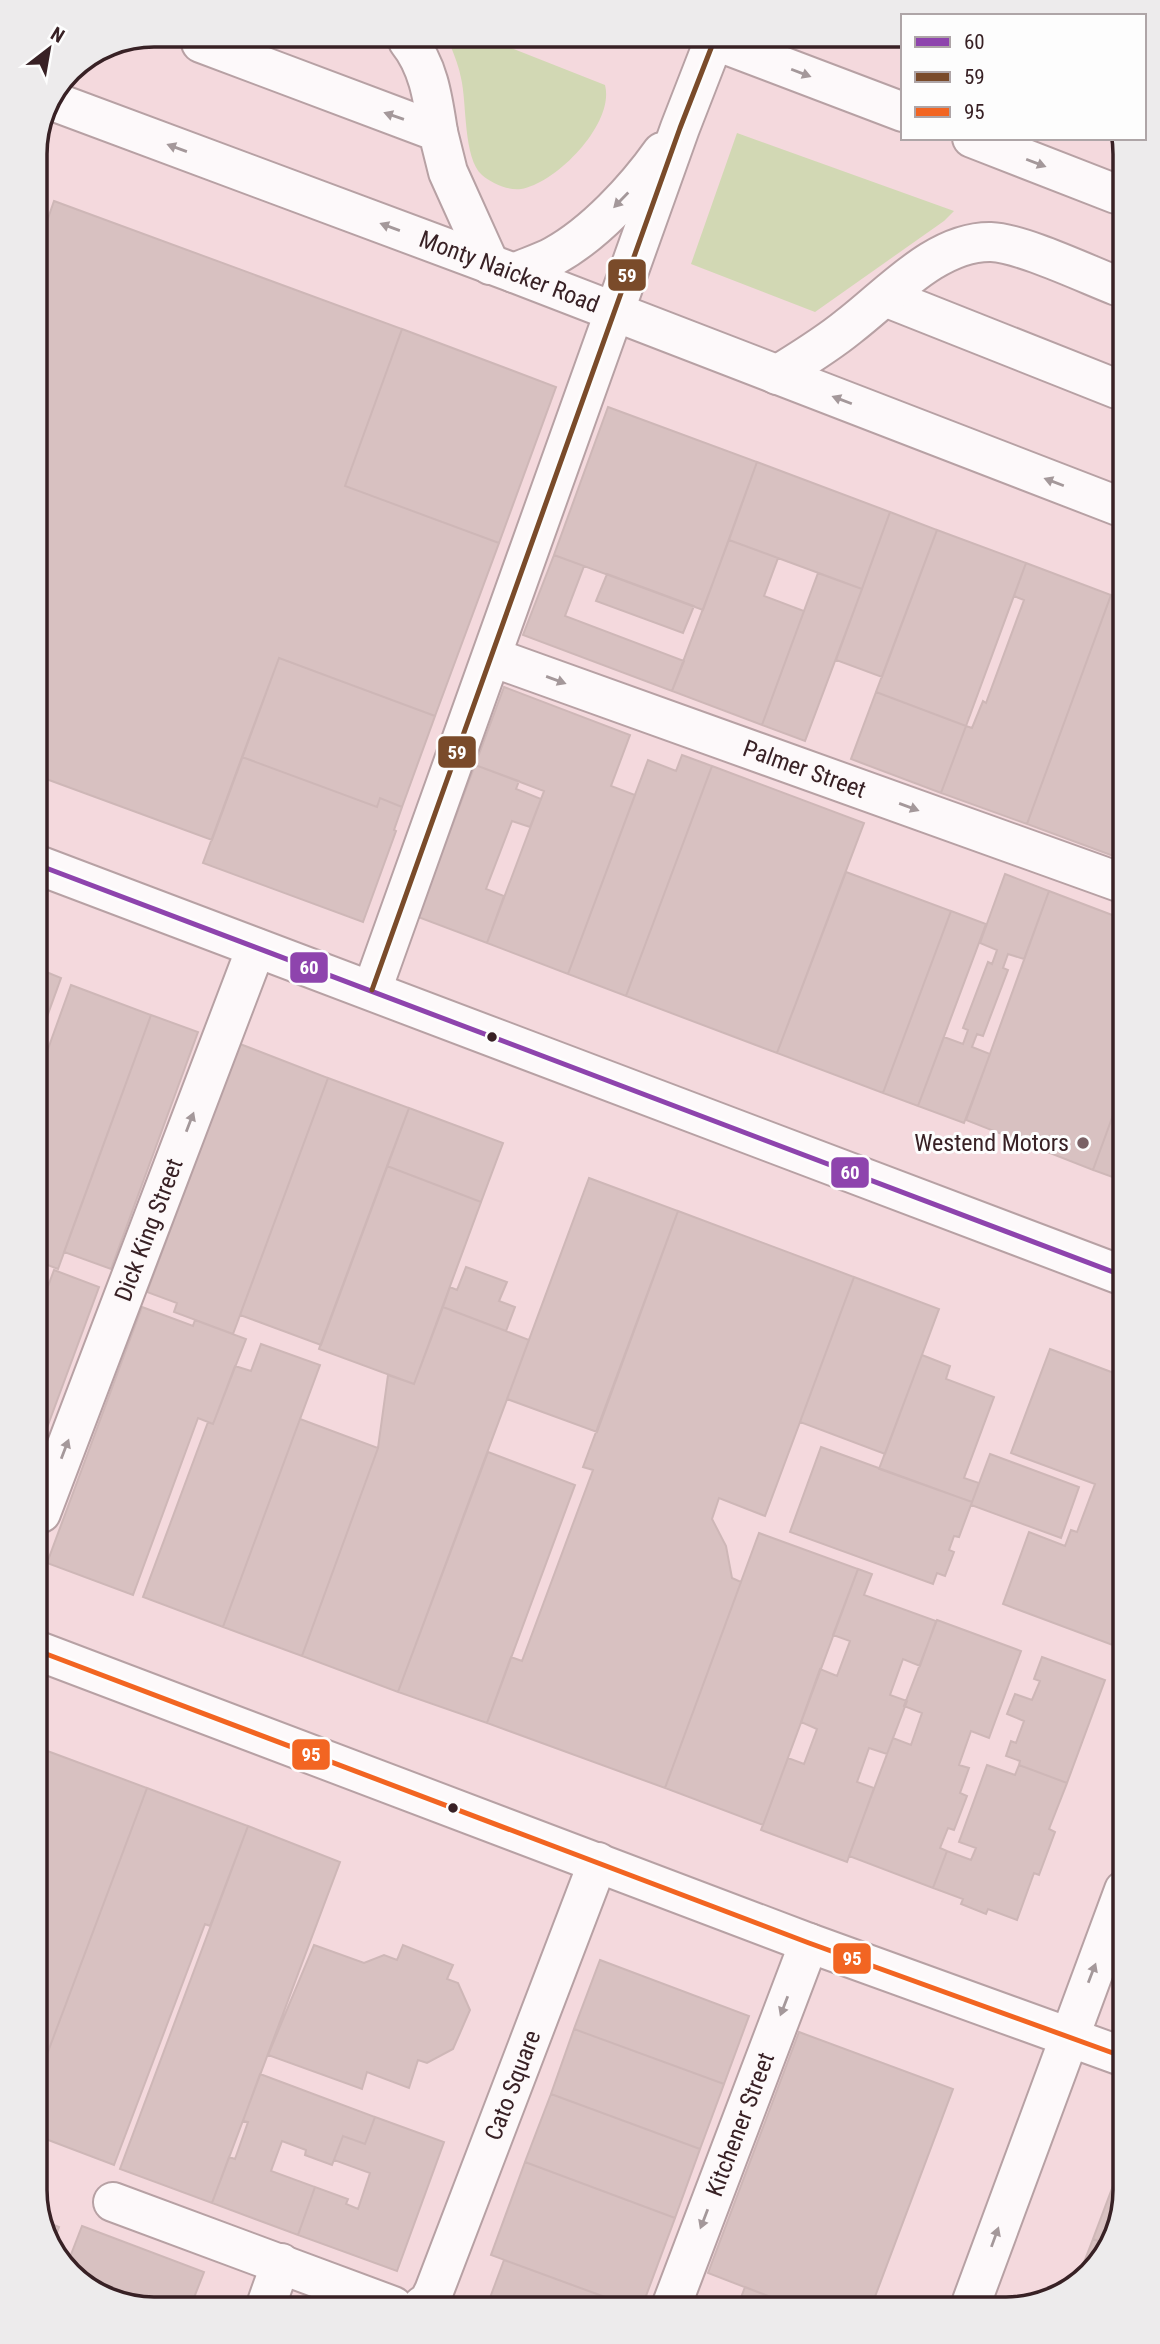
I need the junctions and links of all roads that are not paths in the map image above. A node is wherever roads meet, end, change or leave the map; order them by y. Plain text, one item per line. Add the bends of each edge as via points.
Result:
1 (212, 47) edge
2 (412, 47) edge
3 (709, 47) edge
4 (733, 47) edge
5 (60, 104) edge
6 (901, 111) edge
7 (680, 128) junction
8 (438, 132) junction
9 (977, 140) edge
10 (1113, 193) edge
11 (502, 269) junction
12 (1113, 284) edge
13 (886, 297) junction
14 (614, 312) junction
15 (777, 375) junction
16 (1113, 388) edge
17 (1113, 504) edge
18 (492, 657) junction
19 (47, 868) edge
20 (1113, 880) edge
21 (256, 948) junction
22 (372, 990) junction
23 (1113, 1272) edge
24 (47, 1497) edge
25 (47, 1654) edge
26 (598, 1862) junction
27 (1113, 1919) edge
28 (809, 1942) junction
29 (1068, 2036) junction
30 (1113, 2053) edge
31 (113, 2202) dead end
32 (281, 2263) junction
33 (269, 2297) edge
34 (370, 2297) edge
35 (431, 2297) edge
36 (674, 2297) edge
37 (973, 2297) edge

8 -> 1 main road
2 - 8 main road via 431,90
3 - 7 main road
4 -> 6 main road
11 -> 5 main road, Monty Naicker Road
7 -> 11 main road via 622,200 580,238 552,257
7 - 14 main road
8 - 11 main road via 448,172
9 -> 10 main road
11 - 14 main road, Monty Naicker Road
12 - 13 main road via 992,242 955,248
13 - 15 main road
13 - 16 main road
14 - 15 main road, Monty Naicker Road
14 - 18 main road
17 -> 15 main road, Monty Naicker Road
18 -> 20 main road, Palmer Street
18 - 22 main road
19 - 21 main road
21 - 22 main road
24 -> 21 main road, Dick King Street
22 - 23 main road
25 - 26 main road
26 - 28 main road
26 - 35 main road, Cato Square
29 -> 27 main road
28 - 29 main road
28 -> 36 main road, Kitchener Street
29 - 30 main road
37 -> 29 main road
31 - 32 main road
32 - 33 main road
32 - 34 main road

